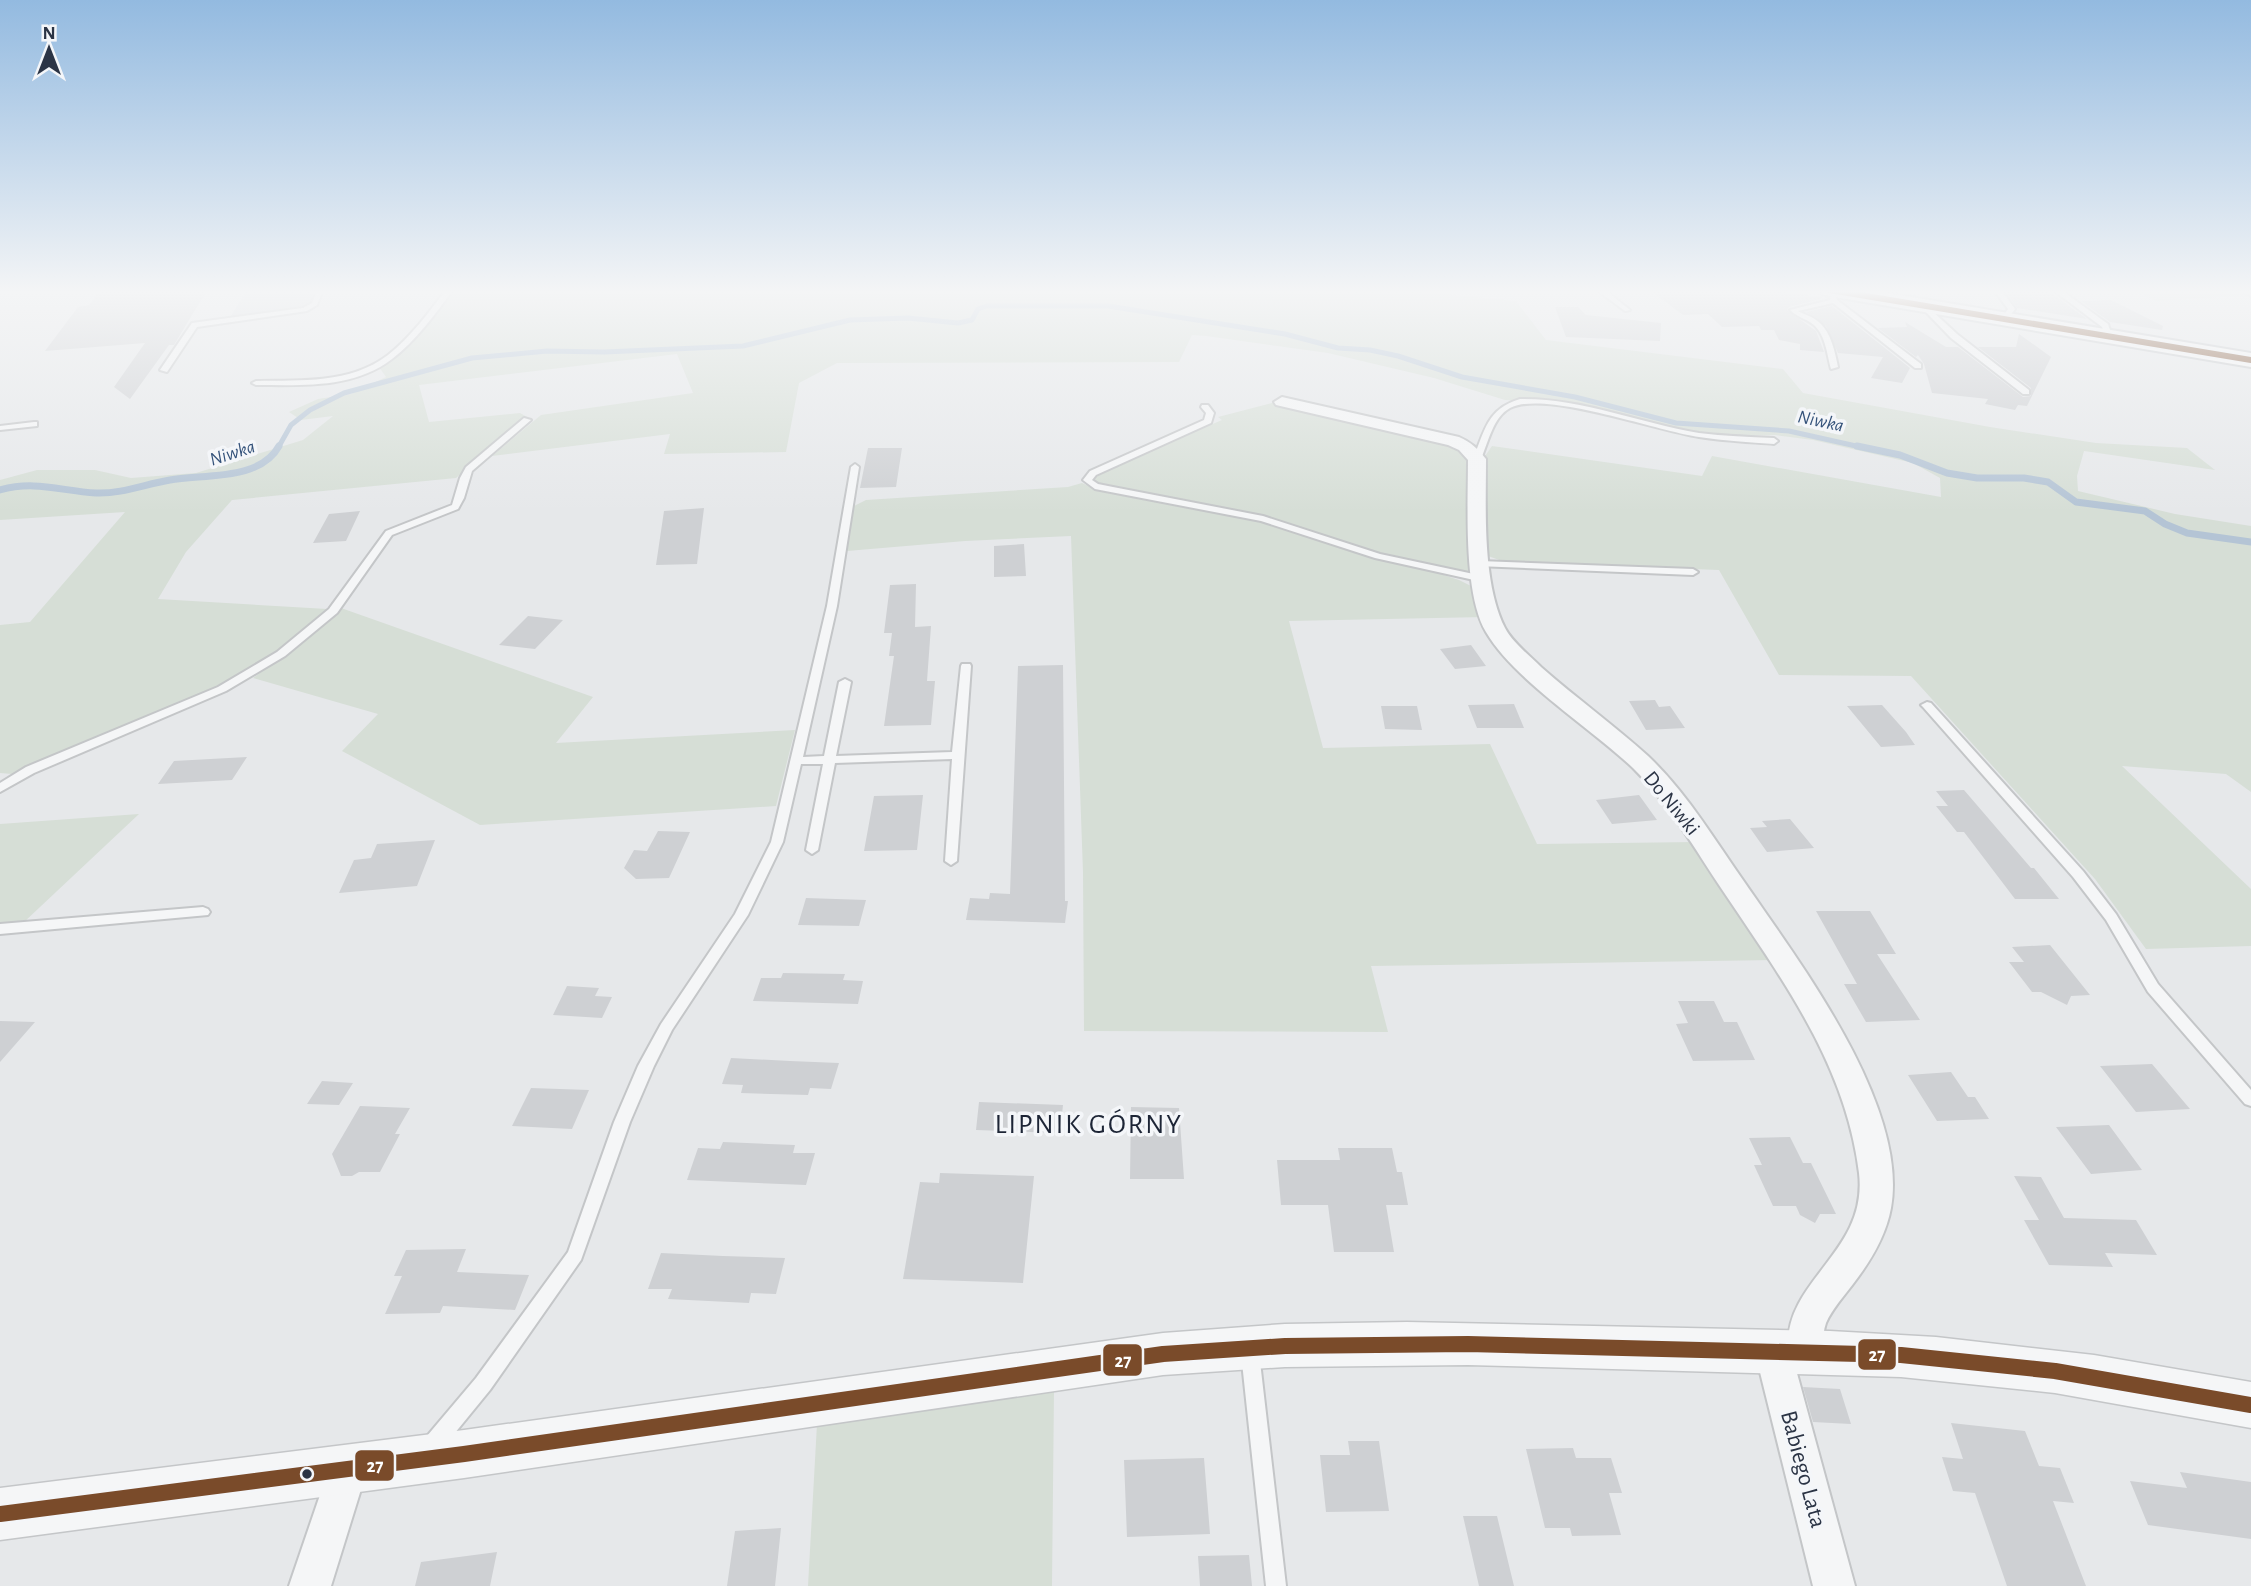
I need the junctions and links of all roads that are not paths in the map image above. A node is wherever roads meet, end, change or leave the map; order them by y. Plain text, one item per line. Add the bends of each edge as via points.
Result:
1 (168, 364) edge
2 (376, 364) edge
3 (1833, 364) edge
4 (1916, 364) edge
5 (1990, 364) edge
6 (1918, 366) dead end
7 (1834, 367) dead end
8 (164, 370) dead end
9 (256, 383) dead end
10 (2026, 392) dead end
11 (1282, 401) dead end
12 (1205, 407) dead end
13 (527, 420) dead end
14 (34, 424) dead end
15 (0, 428) edge
16 (1774, 441) dead end
17 (1477, 459) junction
18 (855, 467) dead end
19 (1482, 572) junction
20 (1693, 572) dead end
21 (965, 666) dead end
22 (845, 682) dead end
23 (1927, 705) dead end
24 (958, 755) junction
25 (830, 759) junction
26 (796, 761) junction
27 (0, 788) edge
28 (812, 850) dead end
29 (951, 861) dead end
30 (202, 912) dead end
31 (0, 929) edge
32 (2251, 1100) edge
33 (1249, 1345) junction
34 (1790, 1353) junction
35 (2251, 1405) edge
36 (420, 1460) junction
37 (347, 1470) junction
38 (0, 1514) edge
39 (310, 1586) edge
40 (1276, 1586) edge
41 (1834, 1586) edge

1 - 8 lane
2 - 9 lane via 345,377
3 - 7 lane
4 - 6 lane
5 - 10 lane
11 - 17 street via 1453,441
12 - 19 lane via 1210,413 1208,421 1093,473 1087,480 1113,490 1263,519 1378,556
13 - 27 lane via 469,469 455,507 389,533 333,611 281,653 222,689 30,770
14 - 15 lane
16 - 17 lane via 1698,434 1571,405 1519,402 1497,417
17 - 19 street, Do Niwki
18 - 26 lane via 832,607
19 - 20 lane
19 - 34 street, Do Niwki via 1490,619 1497,632 1524,662 1651,773 1677,803 1808,995 1855,1092 1870,1136 1876,1209 1869,1233 1817,1305
21 - 24 lane
22 - 25 lane
23 - 32 lane via 2078,874 2111,917 2153,988
24 - 25 lane
24 - 29 lane
25 - 26 lane
25 - 28 lane
26 - 36 lane via 777,842 741,915 646,1066 575,1255 484,1384
30 - 31 lane
33 - 34 street via 1461,1342
33 - 36 street
33 - 40 lane
34 - 35 street via 1935,1358 2043,1369
34 - 41 street, Babiego Lata
36 - 37 street
37 - 38 street
37 - 39 street

